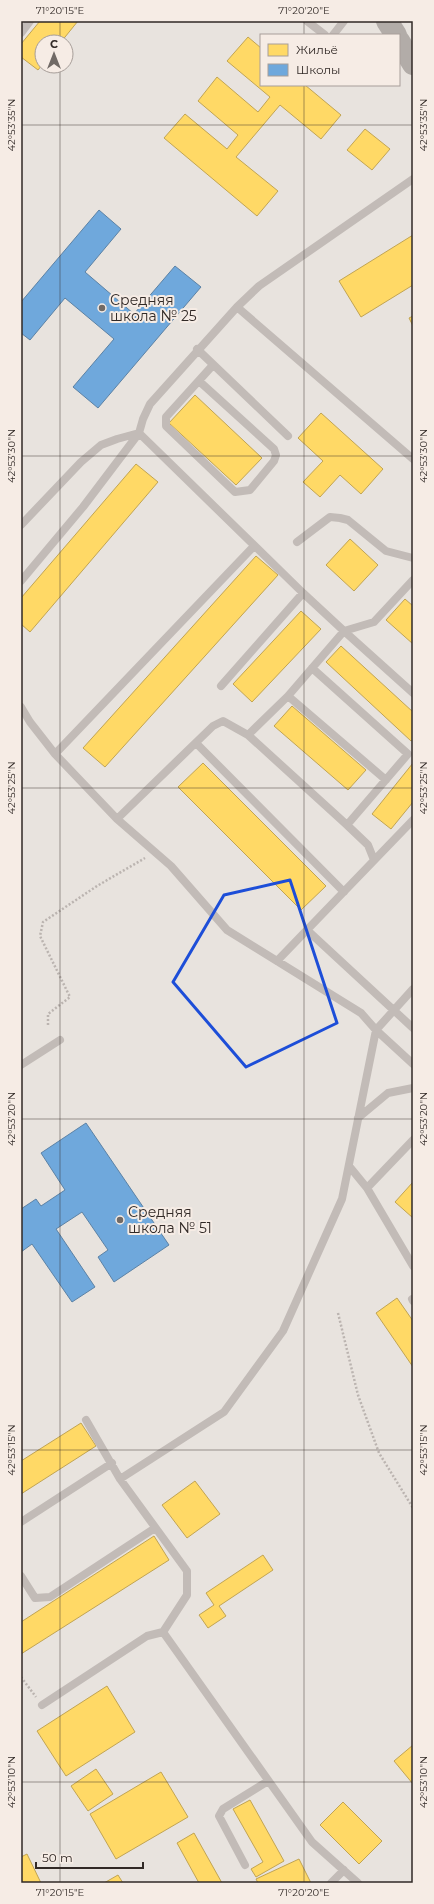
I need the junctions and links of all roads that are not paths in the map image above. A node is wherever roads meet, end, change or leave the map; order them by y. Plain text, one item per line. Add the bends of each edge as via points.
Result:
1 (30, 21) edge
2 (307, 21) edge
3 (344, 21) edge
4 (21, 33) edge
5 (324, 34) edge
6 (334, 34) edge
7 (400, 41) edge
8 (413, 64) edge
9 (413, 178) edge
10 (237, 307) junction
11 (197, 349) junction
12 (213, 365) junction
13 (199, 381) junction
14 (139, 433) junction
15 (288, 436) dead end
16 (413, 459) edge
17 (21, 525) edge
18 (297, 542) dead end
19 (254, 546) junction
20 (413, 558) edge
21 (413, 580) edge
22 (21, 581) edge
23 (302, 593) junction
24 (344, 631) junction
25 (312, 668) junction
26 (221, 686) dead end
27 (413, 693) edge
28 (288, 696) junction
29 (21, 707) edge
30 (248, 735) junction
31 (196, 743) junction
32 (410, 752) edge
33 (55, 754) junction
34 (386, 780) junction
35 (117, 819) junction
36 (413, 820) edge
37 (347, 825) junction
38 (374, 860) junction
39 (344, 892) junction
40 (307, 930) junction
41 (277, 961) junction
42 (413, 989) edge
43 (393, 1010) junction
44 (413, 1028) edge
45 (376, 1030) junction
46 (60, 1040) dead end
47 (413, 1064) edge
48 (21, 1065) edge
49 (413, 1088) edge
50 (358, 1118) junction
51 (413, 1140) edge
52 (349, 1166) junction
53 (368, 1188) junction
54 (413, 1266) edge
55 (86, 1420) dead end
56 (112, 1463) junction
57 (120, 1479) junction
58 (21, 1522) edge
59 (155, 1528) junction
60 (21, 1576) edge
61 (163, 1632) junction
62 (42, 1705) road end
63 (268, 1781) junction
64 (245, 1866) dead end
65 (344, 1870) junction
66 (331, 1883) edge
67 (358, 1883) edge

1 - 4 lane
2 - 5 lane
3 - 6 lane
7 - 8 main road
9 - 10 lane via 259,286
10 - 11 lane
10 - 16 lane
11 - 12 lane
11 - 14 lane via 150,404
12 - 13 lane
12 - 15 lane
13 - 13 lane via 166,417 166,426 235,492 250,490 274,461 274,449
14 - 17 lane via 101,445 81,462
14 - 19 lane
14 - 22 lane via 83,507
18 - 20 lane via 330,517 340,518 348,520 386,551
19 - 23 lane
19 - 33 lane
21 - 24 lane via 374,622
23 - 24 lane
23 - 26 lane
24 - 25 lane
24 - 27 lane
25 - 28 lane
25 - 32 lane
28 - 30 lane
28 - 34 lane
29 - 33 lane
30 - 31 lane via 223,720
30 - 37 lane
31 - 35 lane
31 - 39 lane
32 - 34 lane
33 - 35 lane
34 - 37 lane
35 - 41 lane via 171,866 227,930
36 - 38 lane
37 - 38 lane via 368,845
38 - 39 lane
39 - 40 lane
40 - 41 lane
40 - 43 lane
41 - 45 lane via 361,1013
42 - 43 lane
43 - 44 lane
43 - 45 lane
45 - 47 lane
45 - 50 lane
46 - 48 lane
49 - 50 lane via 388,1093
50 - 52 lane
51 - 53 lane
52 - 53 lane
52 - 57 lane via 342,1199 283,1331 224,1412
53 - 54 lane
55 - 56 lane
56 - 57 lane
56 - 58 lane
57 - 59 lane
59 - 60 lane via 50,1596 35,1598
59 - 61 lane via 187,1571 187,1595
61 - 62 lane via 147,1636
61 - 63 lane
63 - 64 lane via 222,1809 219,1816
63 - 65 lane via 312,1842
65 - 66 lane
65 - 67 lane

